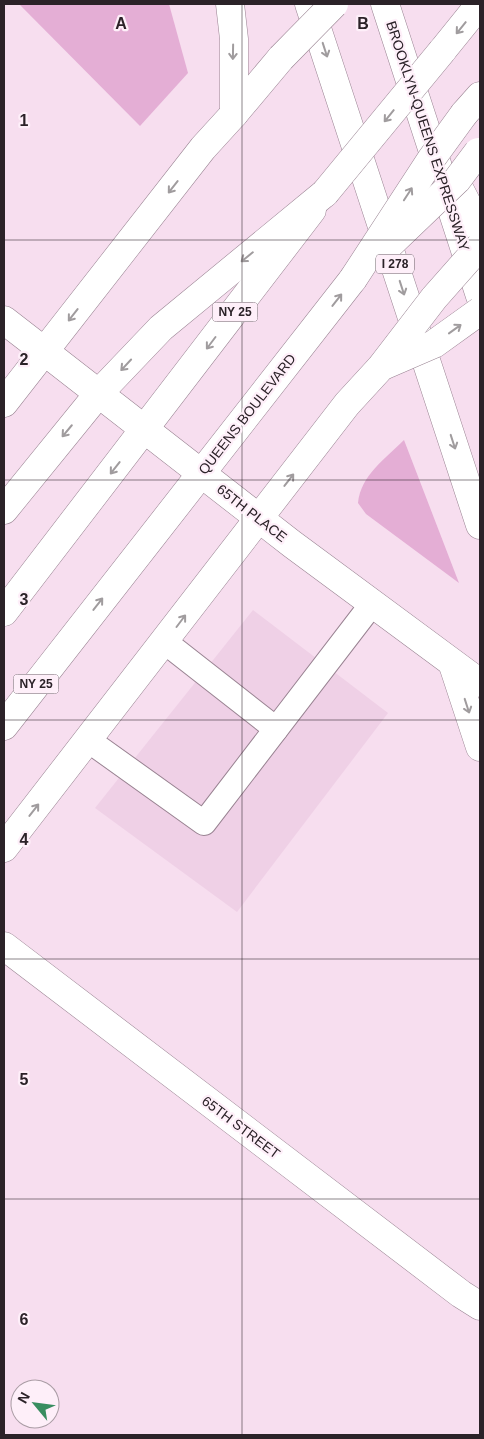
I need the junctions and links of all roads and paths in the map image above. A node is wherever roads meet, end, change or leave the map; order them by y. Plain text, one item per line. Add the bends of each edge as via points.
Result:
1 (230, 4) edge
2 (310, 4) edge
3 (334, 4) edge
4 (385, 4) edge
5 (480, 4) edge
6 (472, 105) edge
7 (234, 114) junction
8 (423, 117) junction
9 (479, 151) edge
10 (325, 193) junction
11 (480, 230) edge
12 (480, 246) edge
13 (353, 279) junction
14 (480, 296) edge
15 (480, 311) edge
16 (4, 320) edge
17 (44, 351) junction
18 (381, 367) junction
19 (99, 393) junction
20 (4, 403) edge
21 (145, 430) junction
22 (201, 474) junction
23 (4, 510) edge
24 (259, 519) junction
25 (480, 525) edge
26 (372, 604) junction
27 (4, 612) edge
28 (164, 642) junction
29 (453, 664) junction
30 (480, 683) edge
31 (4, 726) edge
32 (276, 729) junction
33 (88, 740) junction
34 (480, 747) edge
35 (4, 848) edge
36 (4, 946) edge
37 (480, 1306) edge

1 -> 7 main road via 234,39
2 -> 25 main road, I 278
3 - 7 main road, bridge via 281,58
4 - 8 main road, BROOKLYN-QUEENS EXPRESSWAY
5 -> 10 main road, NY 25, bridge
13 -> 6 main road, QUEENS BOULEVARD / NY 25, bridge via 432,158
7 -> 17 main road via 203,148
8 - 11 main road
8 - 14 main road, BROOKLYN-QUEENS EXPRESSWAY
9 - 13 main road, bridge via 457,180
10 -> 19 main road via 161,328
10 -> 21 main road, NY 25
12 - 18 main road, bridge via 434,298
22 -> 13 main road, QUEENS BOULEVARD / NY 25
18 -> 15 main road, bridge via 434,344
16 - 17 main road, 65TH PLACE
17 - 19 main road, 65TH PLACE
17 - 20 main road
24 -> 18 main road via 347,404
19 - 21 main road, 65TH PLACE
19 -> 23 main road
21 - 22 main road, 65TH PLACE
21 -> 27 main road, NY 25
22 - 24 main road, 65TH PLACE
31 -> 22 main road, QUEENS BOULEVARD / NY 25
24 - 26 main road, 65TH PLACE
28 -> 24 main road
26 - 29 main road, 65TH PLACE
26 - 32 lane
28 - 32 lane
28 - 33 main road
29 - 30 main road, 65TH PLACE
29 -> 34 main road
32 - 33 lane via 204,822
35 -> 33 main road
36 - 37 main road, 65TH STREET

